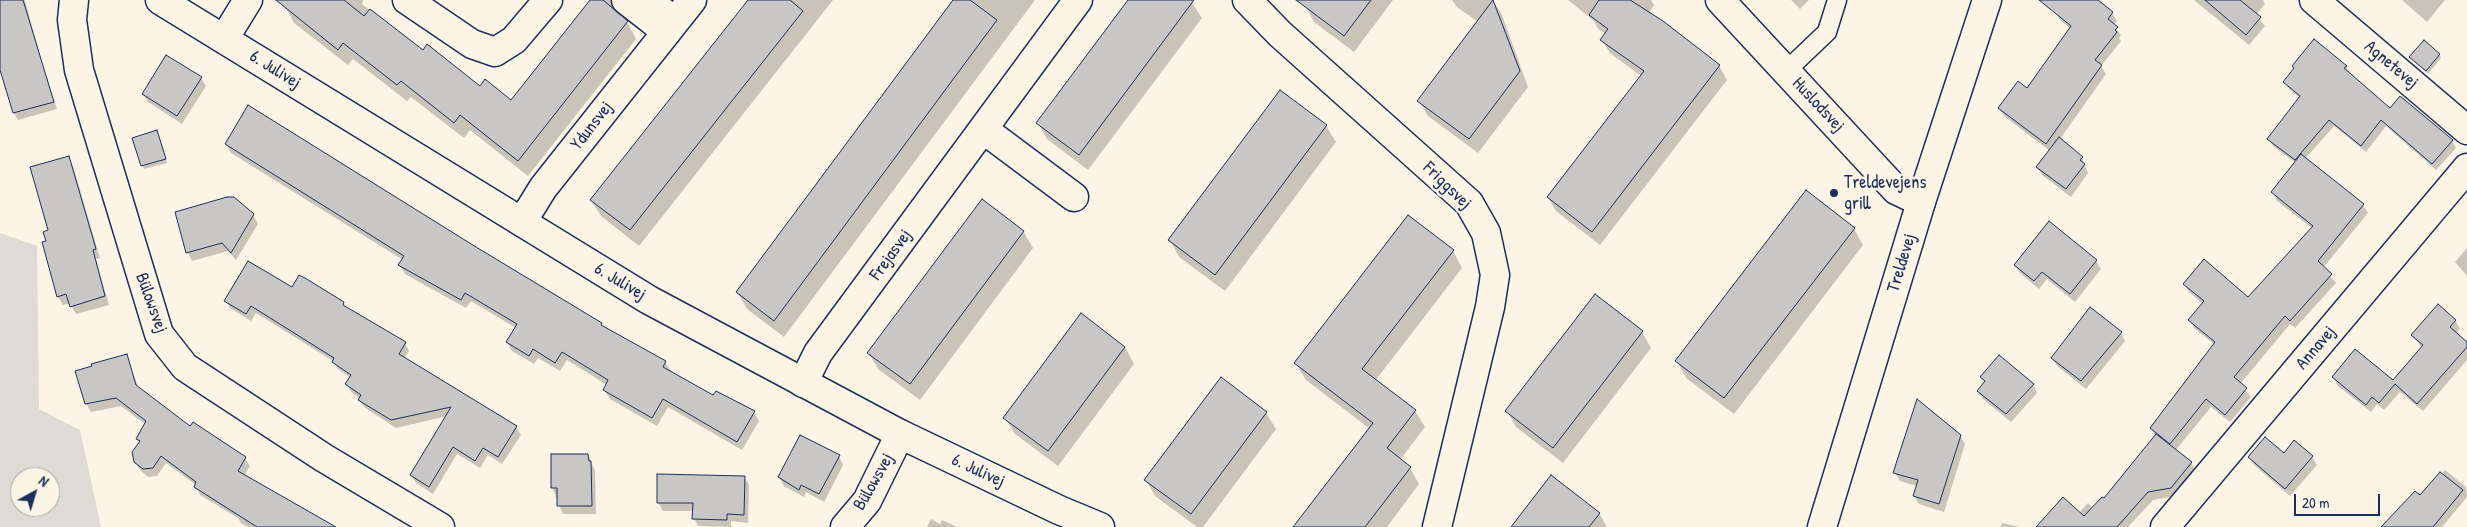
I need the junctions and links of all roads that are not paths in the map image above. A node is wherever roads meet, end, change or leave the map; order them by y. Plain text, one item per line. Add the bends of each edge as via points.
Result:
1 (74, 0) edge
2 (160, 0) edge
3 (248, 0) edge
4 (407, 0) edge
5 (548, 0) edge
6 (626, 0) edge
7 (656, 0) edge
8 (1078, 0) edge
9 (1246, 0) edge
10 (1720, 0) edge
11 (1837, 0) edge
12 (1987, 0) edge
13 (2314, 0) edge
14 (679, 16) edge
15 (224, 39) junction
16 (1786, 71) junction
17 (983, 129) junction
18 (2467, 130) edge
19 (2467, 168) edge
20 (1074, 197) dead end
21 (1921, 202) junction
22 (522, 222) junction
23 (803, 384) junction
24 (900, 434) junction
25 (1055, 518) edge
26 (440, 527) edge
27 (845, 527) edge
28 (1100, 527) edge
29 (1436, 527) edge
30 (1822, 527) edge
31 (2165, 527) edge

1 - 26 street, Bülowsvej via 72,20 79,70 159,334 185,367 324,458
2 - 15 street, 6. Julivej
3 - 15 street
4 - 5 street via 472,44 495,52 514,40
6 - 14 street
7 - 14 lane
8 - 17 street, Frejasvej
9 - 29 street, Friggsvej via 1469,203 1486,233 1495,275 1490,308
10 - 16 street, Huslodsvej
11 - 16 lane via 1827,32
12 - 21 street, Treldevej
13 - 18 street, Agnetevej
14 - 22 street, Ydunsvej via 543,188
15 - 22 street, 6. Julivej
16 - 21 street, Huslodsvej via 1896,190
17 - 20 street
17 - 23 street, Frejasvej via 818,353
19 - 31 street, Annavej
21 - 30 street, Treldevej
22 - 23 street, 6. Julivej via 649,300
23 - 24 street, 6. Julivej
24 - 25 street, 6. Julivej
24 - 27 street, Bülowsvej via 867,502
25 - 28 street, 6. Julivej

